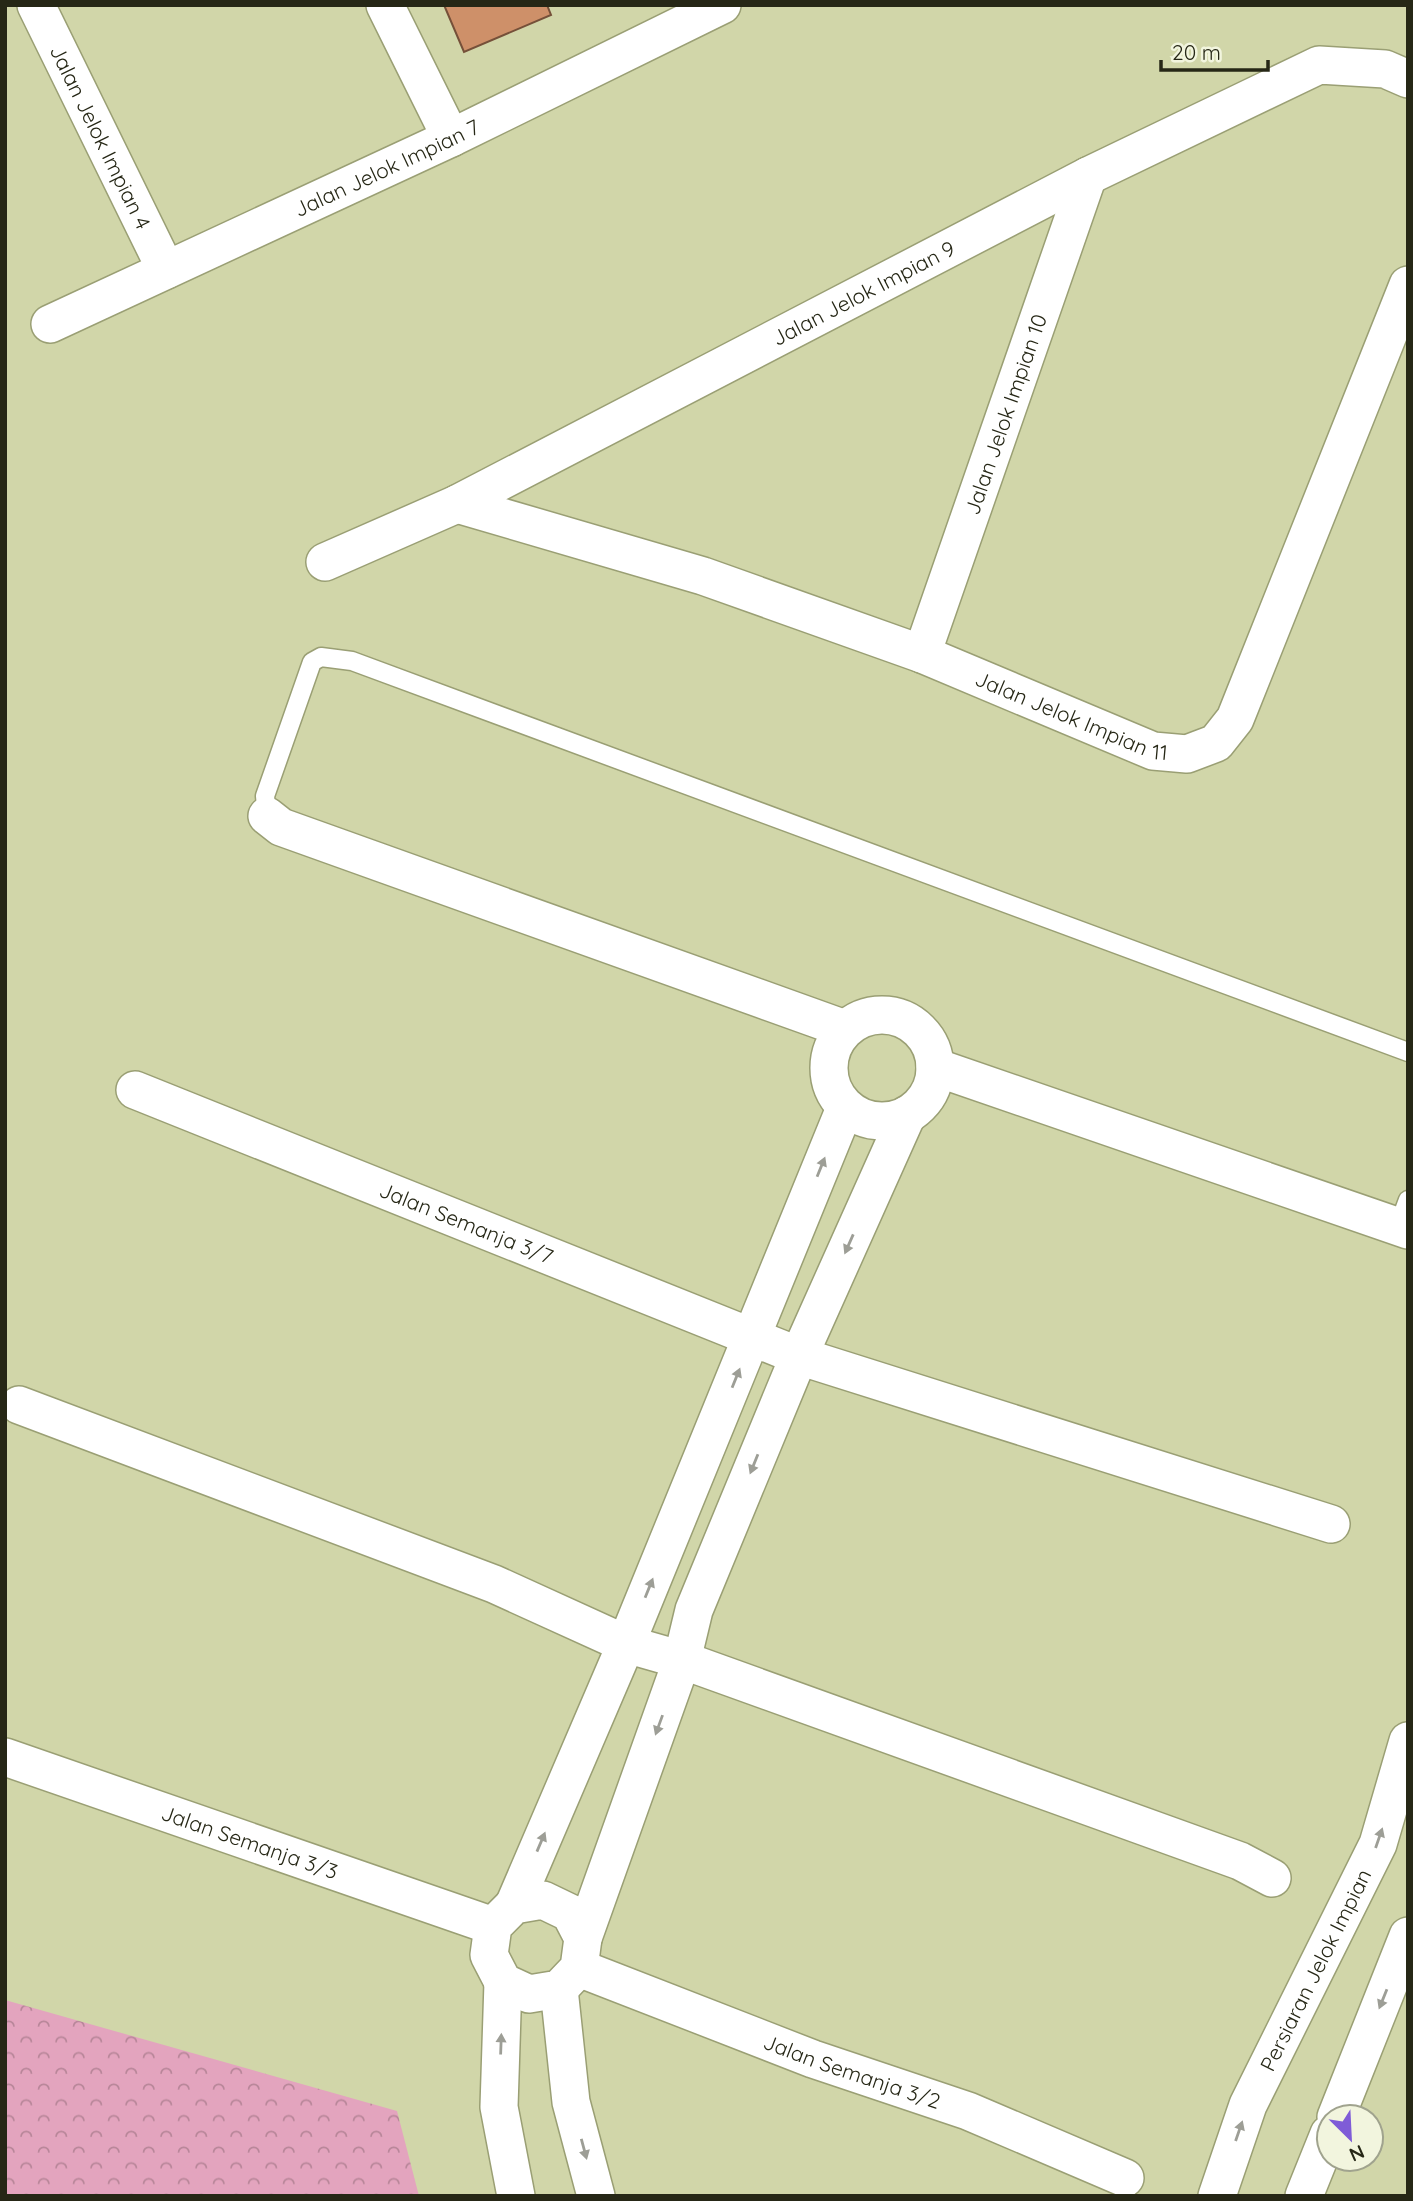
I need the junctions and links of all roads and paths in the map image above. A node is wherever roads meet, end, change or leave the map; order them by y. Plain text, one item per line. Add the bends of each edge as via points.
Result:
1 (36, 5) edge
2 (385, 5) edge
3 (722, 5) edge
4 (1408, 79) edge
5 (451, 138) junction
6 (1088, 176) junction
7 (166, 270) junction
8 (1408, 285) edge
9 (50, 324) dead end
10 (457, 504) junction
11 (326, 562) dead end
12 (922, 654) junction
13 (267, 816) joint
14 (845, 1029) junction
15 (1408, 1052) edge
16 (935, 1068) junction
17 (135, 1090) dead end
18 (845, 1108) junction
19 (908, 1115) junction
20 (1404, 1219) edge
21 (753, 1337) junction
22 (799, 1356) junction
23 (19, 1405) dead end
24 (1331, 1524) dead end
25 (626, 1644) junction
26 (681, 1660) junction
27 (1408, 1741) edge
28 (5, 1758) edge
29 (1272, 1878) dead end
30 (503, 1915) junction
31 (1408, 1936) edge
32 (574, 1965) junction
33 (503, 1982) junction
34 (1342, 2103) edge
35 (1315, 2169) edge
36 (1125, 2178) dead end
37 (516, 2196) edge
38 (596, 2196) edge
39 (1217, 2196) edge
40 (1304, 2196) edge

1 - 7 street, Jalan Jelok Impian 4
2 - 5 street
3 - 5 street, Jalan Jelok Impian 7
4 - 6 street, Jalan Jelok Impian 9 via 1385,69 1319,65
5 - 7 street, Jalan Jelok Impian 7
6 - 10 street, Jalan Jelok Impian 9
6 - 12 street, Jalan Jelok Impian 10
7 - 9 street, Jalan Jelok Impian 7
8 - 12 street, Jalan Jelok Impian 11 via 1235,719 1216,743 1187,754 1153,751
10 - 11 street, Jalan Jelok Impian 9
10 - 12 street, Jalan Jelok Impian 11 via 703,576
13 - 14 street via 281,827
13 - 15 lane via 265,796 313,662 321,657 352,661
14 - 16 street via 864,1017 886,1014 907,1021 922,1032 932,1049
14 - 18 street via 832,1046 828,1068 832,1089
16 - 19 street via 932,1086
16 - 20 street
17 - 21 street, Jalan Semanja 3/7
18 - 19 street via 864,1118 886,1121
21 -> 18 street
19 -> 22 street
21 - 22 street, Jalan Semanja 3/7
25 -> 21 street
22 - 24 street, Jalan Semanja 3/7
22 -> 26 street via 694,1611
23 - 25 street via 494,1584
25 - 26 street
30 -> 25 street
26 - 29 street via 1240,1861
26 -> 32 street
39 -> 27 street, Persiaran Jelok Impian via 1248,2105 1378,1844
28 - 30 street, Jalan Semanja 3/3
30 - 32 street via 543,1900 570,1913
30 - 33 street via 489,1955
31 -> 34 street
32 - 33 street via 529,1994
32 - 36 street, Jalan Semanja 3/2 via 813,2059 968,2111
32 -> 38 street via 571,2102
37 -> 33 street via 499,2107
35 - 40 street

